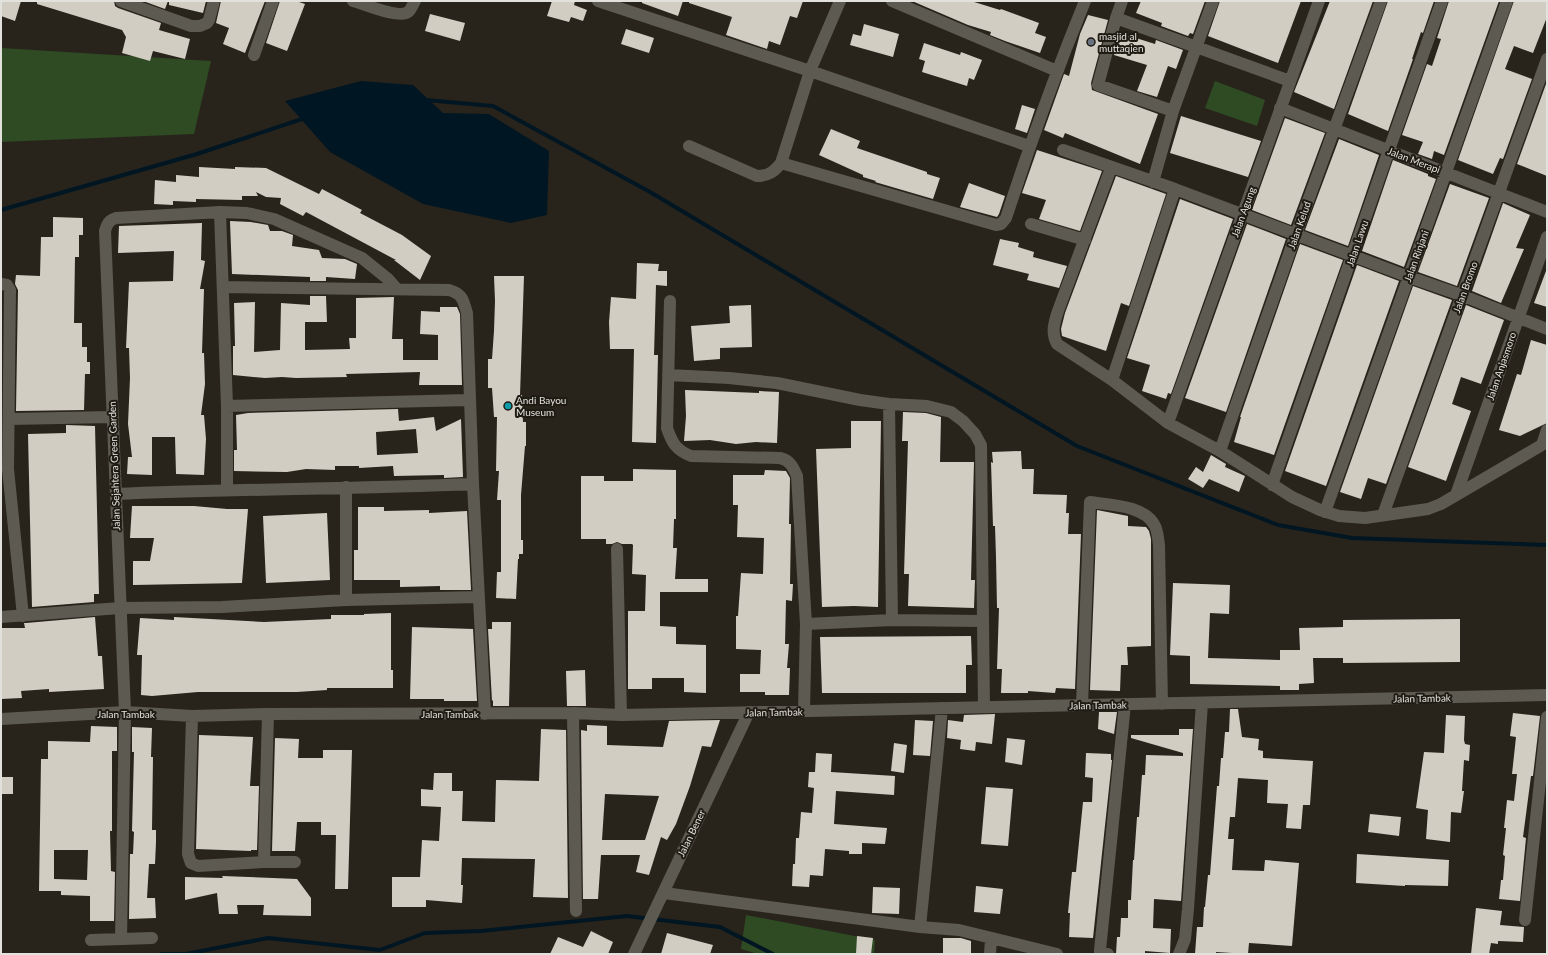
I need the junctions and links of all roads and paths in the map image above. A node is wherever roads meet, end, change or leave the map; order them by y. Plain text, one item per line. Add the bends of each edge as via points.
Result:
1 (120, 1) edge
2 (214, 1) edge
3 (273, 1) edge
4 (353, 1) edge
5 (415, 1) edge
6 (598, 1) edge
7 (840, 1) edge
8 (892, 1) edge
9 (1085, 1) edge
10 (1122, 1) edge
11 (1213, 1) edge
12 (1319, 1) edge
13 (1381, 1) edge
14 (1442, 1) edge
15 (1507, 1) edge
16 (1116, 18) junction
17 (1196, 48) junction
18 (254, 55) dead end
19 (1547, 59) edge
20 (810, 71) junction
21 (1057, 71) junction
22 (1290, 81) junction
23 (1280, 108) junction
24 (1172, 111) junction
25 (1335, 129) junction
26 (689, 146) dead end
27 (1029, 146) junction
28 (1063, 150) dead end
29 (1389, 150) junction
30 (781, 163) junction
31 (1111, 168) junction
32 (1446, 173) junction
33 (1153, 182) junction
34 (1175, 189) junction
35 (1499, 193) junction
36 (220, 212) junction
37 (1547, 212) edge
38 (1242, 214) junction
39 (1031, 224) dead end
40 (1296, 234) junction
41 (1547, 237) edge
42 (1085, 240) junction
43 (1353, 255) junction
44 (1409, 277) junction
45 (1, 284) edge
46 (222, 287) junction
47 (396, 288) junction
48 (1461, 295) junction
49 (670, 301) dead end
50 (1518, 318) junction
51 (1547, 329) edge
52 (668, 376) junction
53 (1112, 380) junction
54 (469, 400) junction
55 (889, 404) junction
56 (227, 406) junction
57 (112, 417) junction
58 (9, 419) junction
59 (1168, 423) junction
60 (1547, 430) edge
61 (1544, 444) edge
62 (1220, 451) junction
63 (4, 469) edge
64 (473, 484) junction
65 (1272, 485) junction
66 (346, 487) junction
67 (227, 490) junction
68 (116, 494) junction
69 (1456, 495) junction
70 (1325, 512) junction
71 (1383, 515) junction
72 (618, 549) dead end
73 (479, 597) junction
74 (346, 600) junction
75 (120, 608) junction
76 (22, 616) junction
77 (1, 617) edge
78 (892, 620) junction
79 (982, 621) junction
80 (806, 624) junction
81 (1547, 695) edge
82 (1202, 703) junction
83 (1125, 704) junction
84 (1162, 704) junction
85 (1082, 705) junction
86 (984, 707) junction
87 (942, 708) junction
88 (804, 711) junction
89 (125, 712) junction
90 (749, 712) junction
91 (573, 713) junction
92 (268, 714) junction
93 (485, 714) junction
94 (621, 715) junction
95 (192, 716) junction
96 (1547, 717) edge
97 (1, 719) edge
98 (264, 862) junction
99 (295, 862) dead end
100 (664, 893) junction
101 (576, 911) dead end
102 (1525, 920) dead end
103 (920, 927) junction
104 (152, 938) dead end
105 (991, 938) junction
106 (121, 939) junction
107 (91, 940) dead end
108 (635, 952) edge
109 (990, 954) edge
110 (1057, 954) edge
111 (1108, 954) edge
112 (1179, 954) edge

1 - 2 street via 191,26 207,23
3 - 18 street
4 - 5 street via 394,14 408,12
6 - 20 street
7 - 20 street
8 - 21 street
9 - 21 street
10 - 16 street
11 - 17 street
12 - 22 street, Jalan Agung
13 - 25 street, Jalan Kelud
14 - 29 street, Jalan Lawu
15 - 32 street, Jalan Rinjani
16 - 17 street
16 - 24 street via 1098,85
17 - 22 street
17 - 24 street
19 - 35 street, Jalan Bromo
20 - 27 street
20 - 30 street
21 - 27 street
22 - 23 street, Jalan Agung
23 - 25 street, Jalan Merapi
23 - 38 street, Jalan Agung
24 - 33 street
25 - 29 street, Jalan Merapi
25 - 40 street, Jalan Kelud
26 - 30 street via 757,176 772,173
27 - 30 street via 1006,218 999,225
28 - 31 street
29 - 32 street, Jalan Merapi
29 - 43 street, Jalan Lawu
31 - 33 street
31 - 42 street
32 - 35 street, Jalan Merapi
32 - 44 street, Jalan Rinjani
33 - 34 street
34 - 38 street
34 - 53 street
35 - 37 street, Jalan Merapi
35 - 48 street, Jalan Bromo
36 - 46 street
36 - 47 street via 247,213 274,219 362,258
36 - 57 street, Jalan Sejahtera Green Garden via 116,218 108,222 105,230
38 - 40 street
38 - 59 street, Jalan Agung
39 - 42 street
40 - 43 street
40 - 62 street, Jalan Kelud
41 - 50 street, Jalan Anjasmoro
42 - 53 street via 1058,311 1054,337 1057,344
43 - 44 street
43 - 65 street, Jalan Lawu
44 - 48 street
44 - 70 street, Jalan Rinjani
45 - 58 street via 7,285 10,290
46 - 47 street
46 - 56 street
47 - 54 street via 449,290 463,298 467,313
48 - 50 street
48 - 71 street, Jalan Bromo
49 - 52 street
50 - 51 street
50 - 69 street, Jalan Anjasmoro
52 - 55 street via 778,383
52 - 80 street via 668,428 674,445 681,452 704,457 780,458 786,459 794,468 797,476
53 - 59 street
54 - 56 street
54 - 64 street
55 - 78 street
55 - 79 street via 927,406 951,412 963,421 982,445
56 - 67 street
57 - 58 street
57 - 68 street, Jalan Sejahtera Green Garden
58 - 63 street
59 - 62 street
60 - 61 street
61 - 69 street
62 - 65 street
63 - 76 street
64 - 66 street
64 - 73 street
65 - 70 street
66 - 67 street
66 - 74 street
67 - 68 street
68 - 75 street, Jalan Sejahtera Green Garden
69 - 71 street via 1428,509
70 - 71 street via 1365,518
72 - 94 street
73 - 74 street
73 - 93 street
74 - 75 street via 222,607
75 - 76 street
75 - 89 street, Jalan Sejahtera Green Garden
76 - 77 street
78 - 79 street
78 - 80 street
79 - 86 street
80 - 88 street
81 - 82 street, Jalan Tambak
82 - 84 street, Jalan Tambak
82 - 112 street via 1188,916 1185,940
83 - 84 street, Jalan Tambak
83 - 85 street, Jalan Tambak
83 - 111 street via 1100,950
84 - 85 street via 1159,545 1155,526 1143,514 1132,509 1090,502
85 - 86 street, Jalan Tambak
86 - 87 street, Jalan Tambak
87 - 88 street, Jalan Tambak
87 - 103 street
88 - 90 street, Jalan Tambak
89 - 95 street, Jalan Tambak
89 - 97 street, Jalan Tambak
89 - 106 street, Jalan Sejahtera Green Garden
90 - 94 street, Jalan Tambak
90 - 100 street, Jalan Bener
91 - 93 street, Jalan Tambak
91 - 94 street, Jalan Tambak
91 - 101 street
92 - 93 street, Jalan Tambak
92 - 95 street, Jalan Tambak
92 - 98 street
95 - 98 street via 188,854 191,863 198,866
96 - 102 street
98 - 99 street
100 - 103 street
100 - 108 street, Jalan Bener
103 - 105 street via 959,930
104 - 106 street
105 - 109 street
105 - 110 street
106 - 107 street

